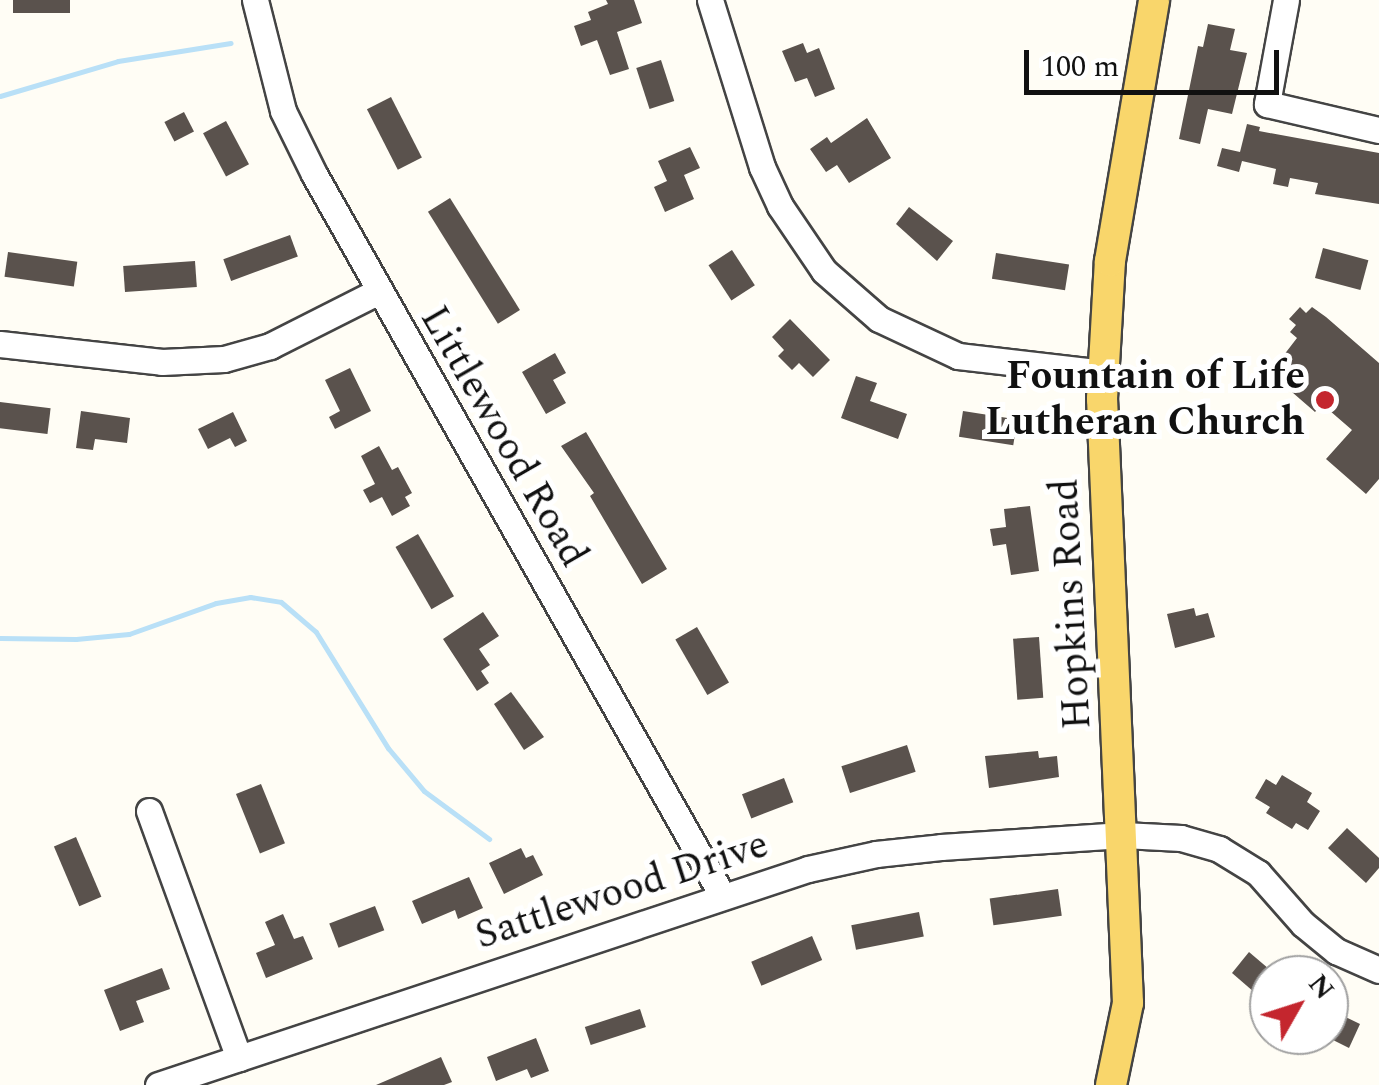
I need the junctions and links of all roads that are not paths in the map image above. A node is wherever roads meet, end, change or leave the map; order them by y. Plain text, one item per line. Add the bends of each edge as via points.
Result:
1 (255, 0) edge
2 (710, 0) edge
3 (1154, 0) edge
4 (1280, 1) edge
5 (1379, 130) edge
6 (377, 292) junction
7 (0, 344) edge
8 (1104, 373) junction
9 (149, 810) dead end
10 (1124, 836) junction
11 (722, 896) junction
12 (1379, 970) edge
13 (239, 1058) junction
14 (158, 1085) edge
15 (1111, 1085) edge

1 - 6 street, Littlewood Road via 284,111
2 - 8 street via 762,167 824,271 879,319 958,356
3 - 8 main road, Hopkins Road via 1110,261
4 - 5 street via 1267,104
6 - 7 street via 270,346 224,358 162,362
6 - 11 street, Littlewood Road
8 - 10 main road, Hopkins Road
9 - 13 street
10 - 11 street, Sattlewood Drive via 876,854
10 - 12 street, Sattlewood Drive via 1181,838 1219,849 1258,873 1336,951
10 - 15 main road, Hopkins Road via 1128,1003
11 - 13 street, Sattlewood Drive
13 - 14 street, Sattlewood Drive

